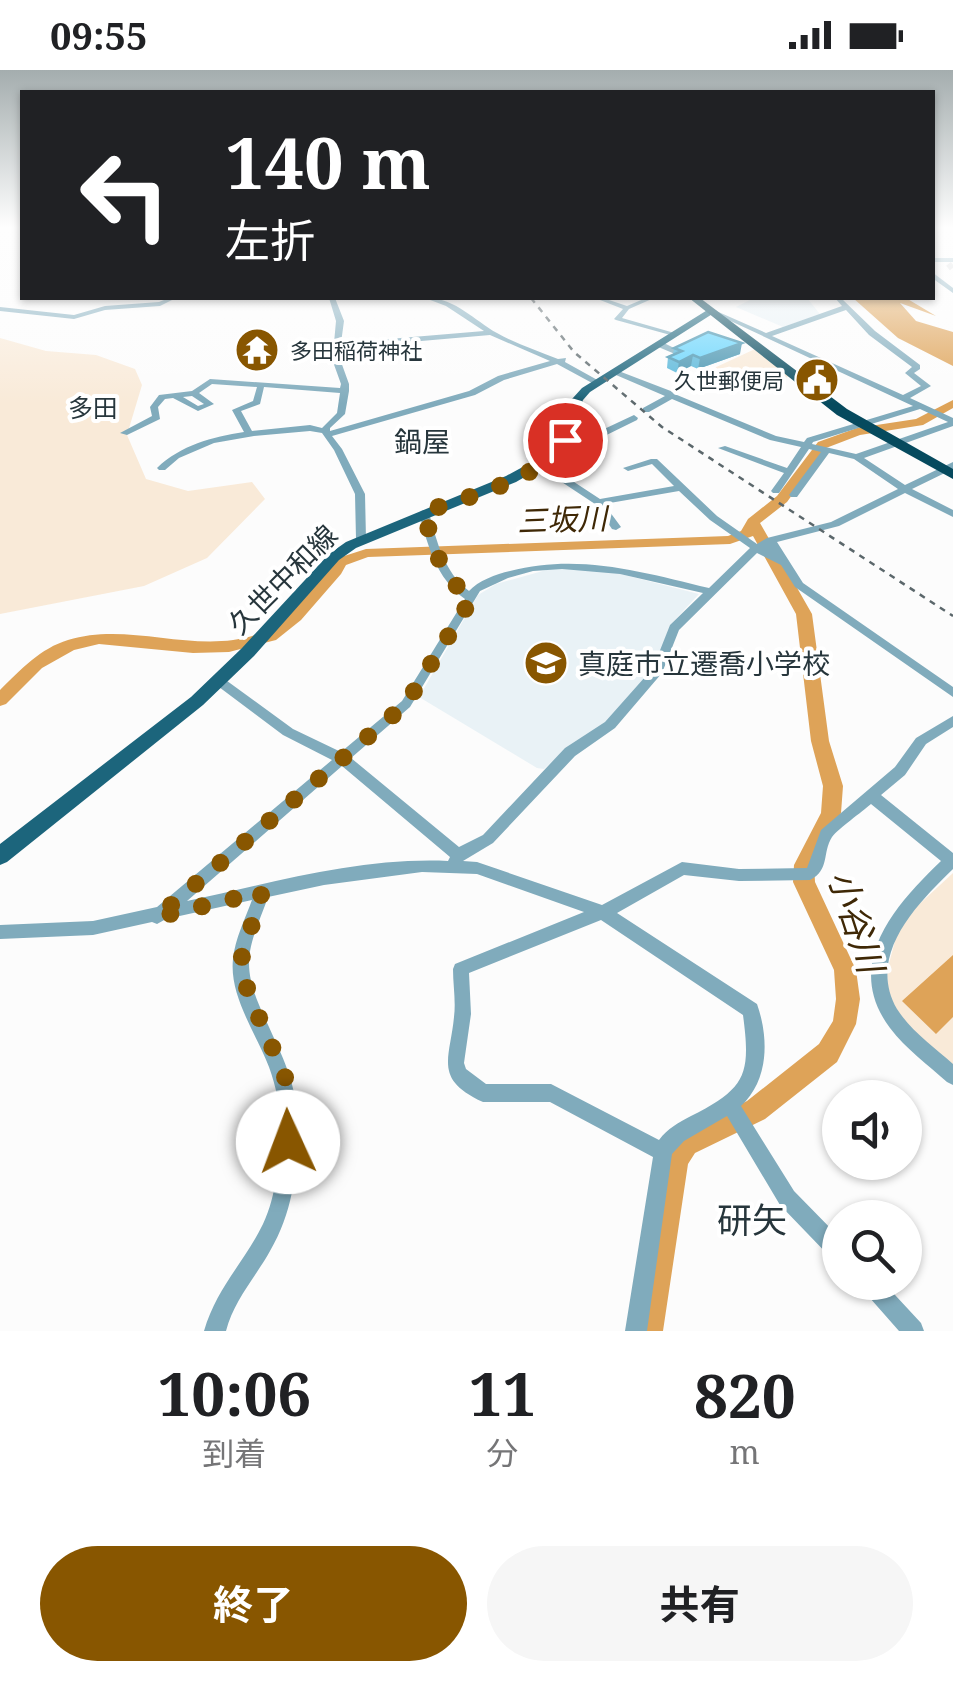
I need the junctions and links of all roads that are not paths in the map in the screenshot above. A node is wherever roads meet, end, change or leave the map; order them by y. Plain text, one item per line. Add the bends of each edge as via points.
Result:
1 (169, 300) edge
2 (333, 300) edge
3 (446, 300) edge
4 (604, 300) edge
5 (646, 300) edge
6 (696, 300) edge
7 (840, 300) edge
8 (847, 307) junction
9 (627, 308) junction
10 (0, 309) edge
11 (719, 315) junction
12 (491, 333) junction
13 (674, 334) junction
14 (766, 334) junction
15 (294, 344) dead end
16 (658, 344) junction
17 (338, 345) junction
18 (794, 348) junction
19 (678, 352) edge
20 (771, 358) junction
21 (563, 360) junction
22 (267, 371) dead end
23 (248, 372) dead end
24 (613, 372) junction
25 (596, 382) junction
26 (248, 384) junction
27 (264, 385) junction
28 (344, 391) junction
29 (194, 393) junction
30 (174, 395) junction
31 (673, 395) junction
32 (904, 398) junction
33 (646, 410) dead end
34 (930, 410) junction
35 (953, 410) edge
36 (634, 418) dead end
37 (953, 422) edge
38 (870, 429) junction
39 (124, 433) dead end
40 (326, 433) junction
41 (250, 435) junction
42 (897, 443) junction
43 (811, 446) junction
44 (722, 448) dead end
45 (828, 450) junction
46 (557, 453) junction
47 (857, 456) junction
48 (540, 464) junction
49 (162, 468) dead end
50 (628, 468) dead end
51 (950, 470) edge
52 (790, 472) junction
53 (680, 488) junction
54 (903, 488) junction
55 (776, 490) dead end
56 (794, 495) dead end
57 (598, 502) junction
58 (424, 512) junction
59 (953, 514) edge
60 (616, 527) dead end
61 (361, 539) junction
62 (771, 540) junction
63 (755, 549) junction
64 (785, 563) junction
65 (708, 591) junction
66 (472, 598) junction
67 (219, 681) junction
68 (953, 694) edge
69 (953, 721) edge
70 (343, 759) junction
71 (872, 797) junction
72 (0, 856) edge
73 (952, 860) edge
74 (455, 861) junction
75 (262, 892) junction
76 (600, 911) junction
77 (157, 917) junction
78 (0, 932) edge
79 (953, 1076) edge
80 (731, 1106) junction
81 (663, 1152) junction
82 (822, 1234) edge
83 (884, 1300) edge
84 (214, 1331) edge
85 (636, 1331) edge
86 (912, 1331) edge

1 - 10 street via 74,317
2 - 17 street
3 - 12 street
4 - 9 street
5 - 9 street
6 - 11 highway
7 - 8 street
8 - 14 street
8 - 32 street via 917,367 909,373 927,386
9 - 13 street via 618,319
11 - 13 main road
11 - 14 street
11 - 20 highway
12 - 17 street
12 - 21 street
13 - 16 main road
14 - 18 street
15 - 17 street
16 - 19 street
16 - 24 main road
17 - 28 street
18 - 20 street
18 - 32 street
20 - 38 highway
21 - 25 street
21 - 40 street via 500,378 472,394
22 - 27 street
23 - 26 street
24 - 25 main road
24 - 31 street
25 - 46 main road via 578,399
26 - 27 street
26 - 29 street via 210,381
27 - 28 street
27 - 41 street via 257,402 236,410
28 - 40 street via 341,414
29 - 30 street
29 - 30 street via 210,404 198,410
30 - 39 street via 162,396 154,407 157,417
31 - 33 street
31 - 43 street via 773,438
32 - 34 street
34 - 35 street
34 - 37 street
34 - 38 street
36 - 46 street
37 - 42 street
38 - 42 highway
38 - 43 street via 829,431 810,440
40 - 41 street via 310,428
40 - 61 street via 360,494
41 - 49 street via 206,444
42 - 47 street
42 - 51 highway
43 - 45 street
43 - 52 street
44 - 52 street
45 - 47 street
45 - 56 street
46 - 48 main road, 久世中和線
47 - 54 street
48 - 57 street
48 - 58 main road, 久世中和線
50 - 53 street via 654,461
51 - 54 street
52 - 55 street
53 - 57 street
53 - 63 street
54 - 59 street
54 - 62 street via 835,524
57 - 60 street
58 - 61 main road, 久世中和線
58 - 66 street via 441,567
61 - 67 main road, 久世中和線 via 334,557
62 - 63 street
62 - 64 street
63 - 64 street
63 - 65 street
64 - 68 street via 799,585
65 - 66 street via 565,562 487,583
65 - 74 street via 674,628 658,670 631,704 570,752 488,839
66 - 70 street via 406,704
67 - 70 street via 288,732
67 - 72 main road, 久世中和線
69 - 71 street via 921,740
70 - 74 street
70 - 77 street
71 - 73 street
71 - 76 street via 826,834 815,870 739,875 682,868
73 - 79 street via 892,924 880,980 894,1020
74 - 75 street
74 - 76 street
75 - 77 street
75 - 84 street via 240,963 285,1076 286,1165 281,1206 232,1286
76 - 80 street via 751,1010 758,1065 753,1083
76 - 81 street via 461,970 455,1062 483,1094 551,1093
77 - 78 street
80 - 81 street via 670,1136
80 - 82 street via 787,1198
81 - 85 street
83 - 86 street

